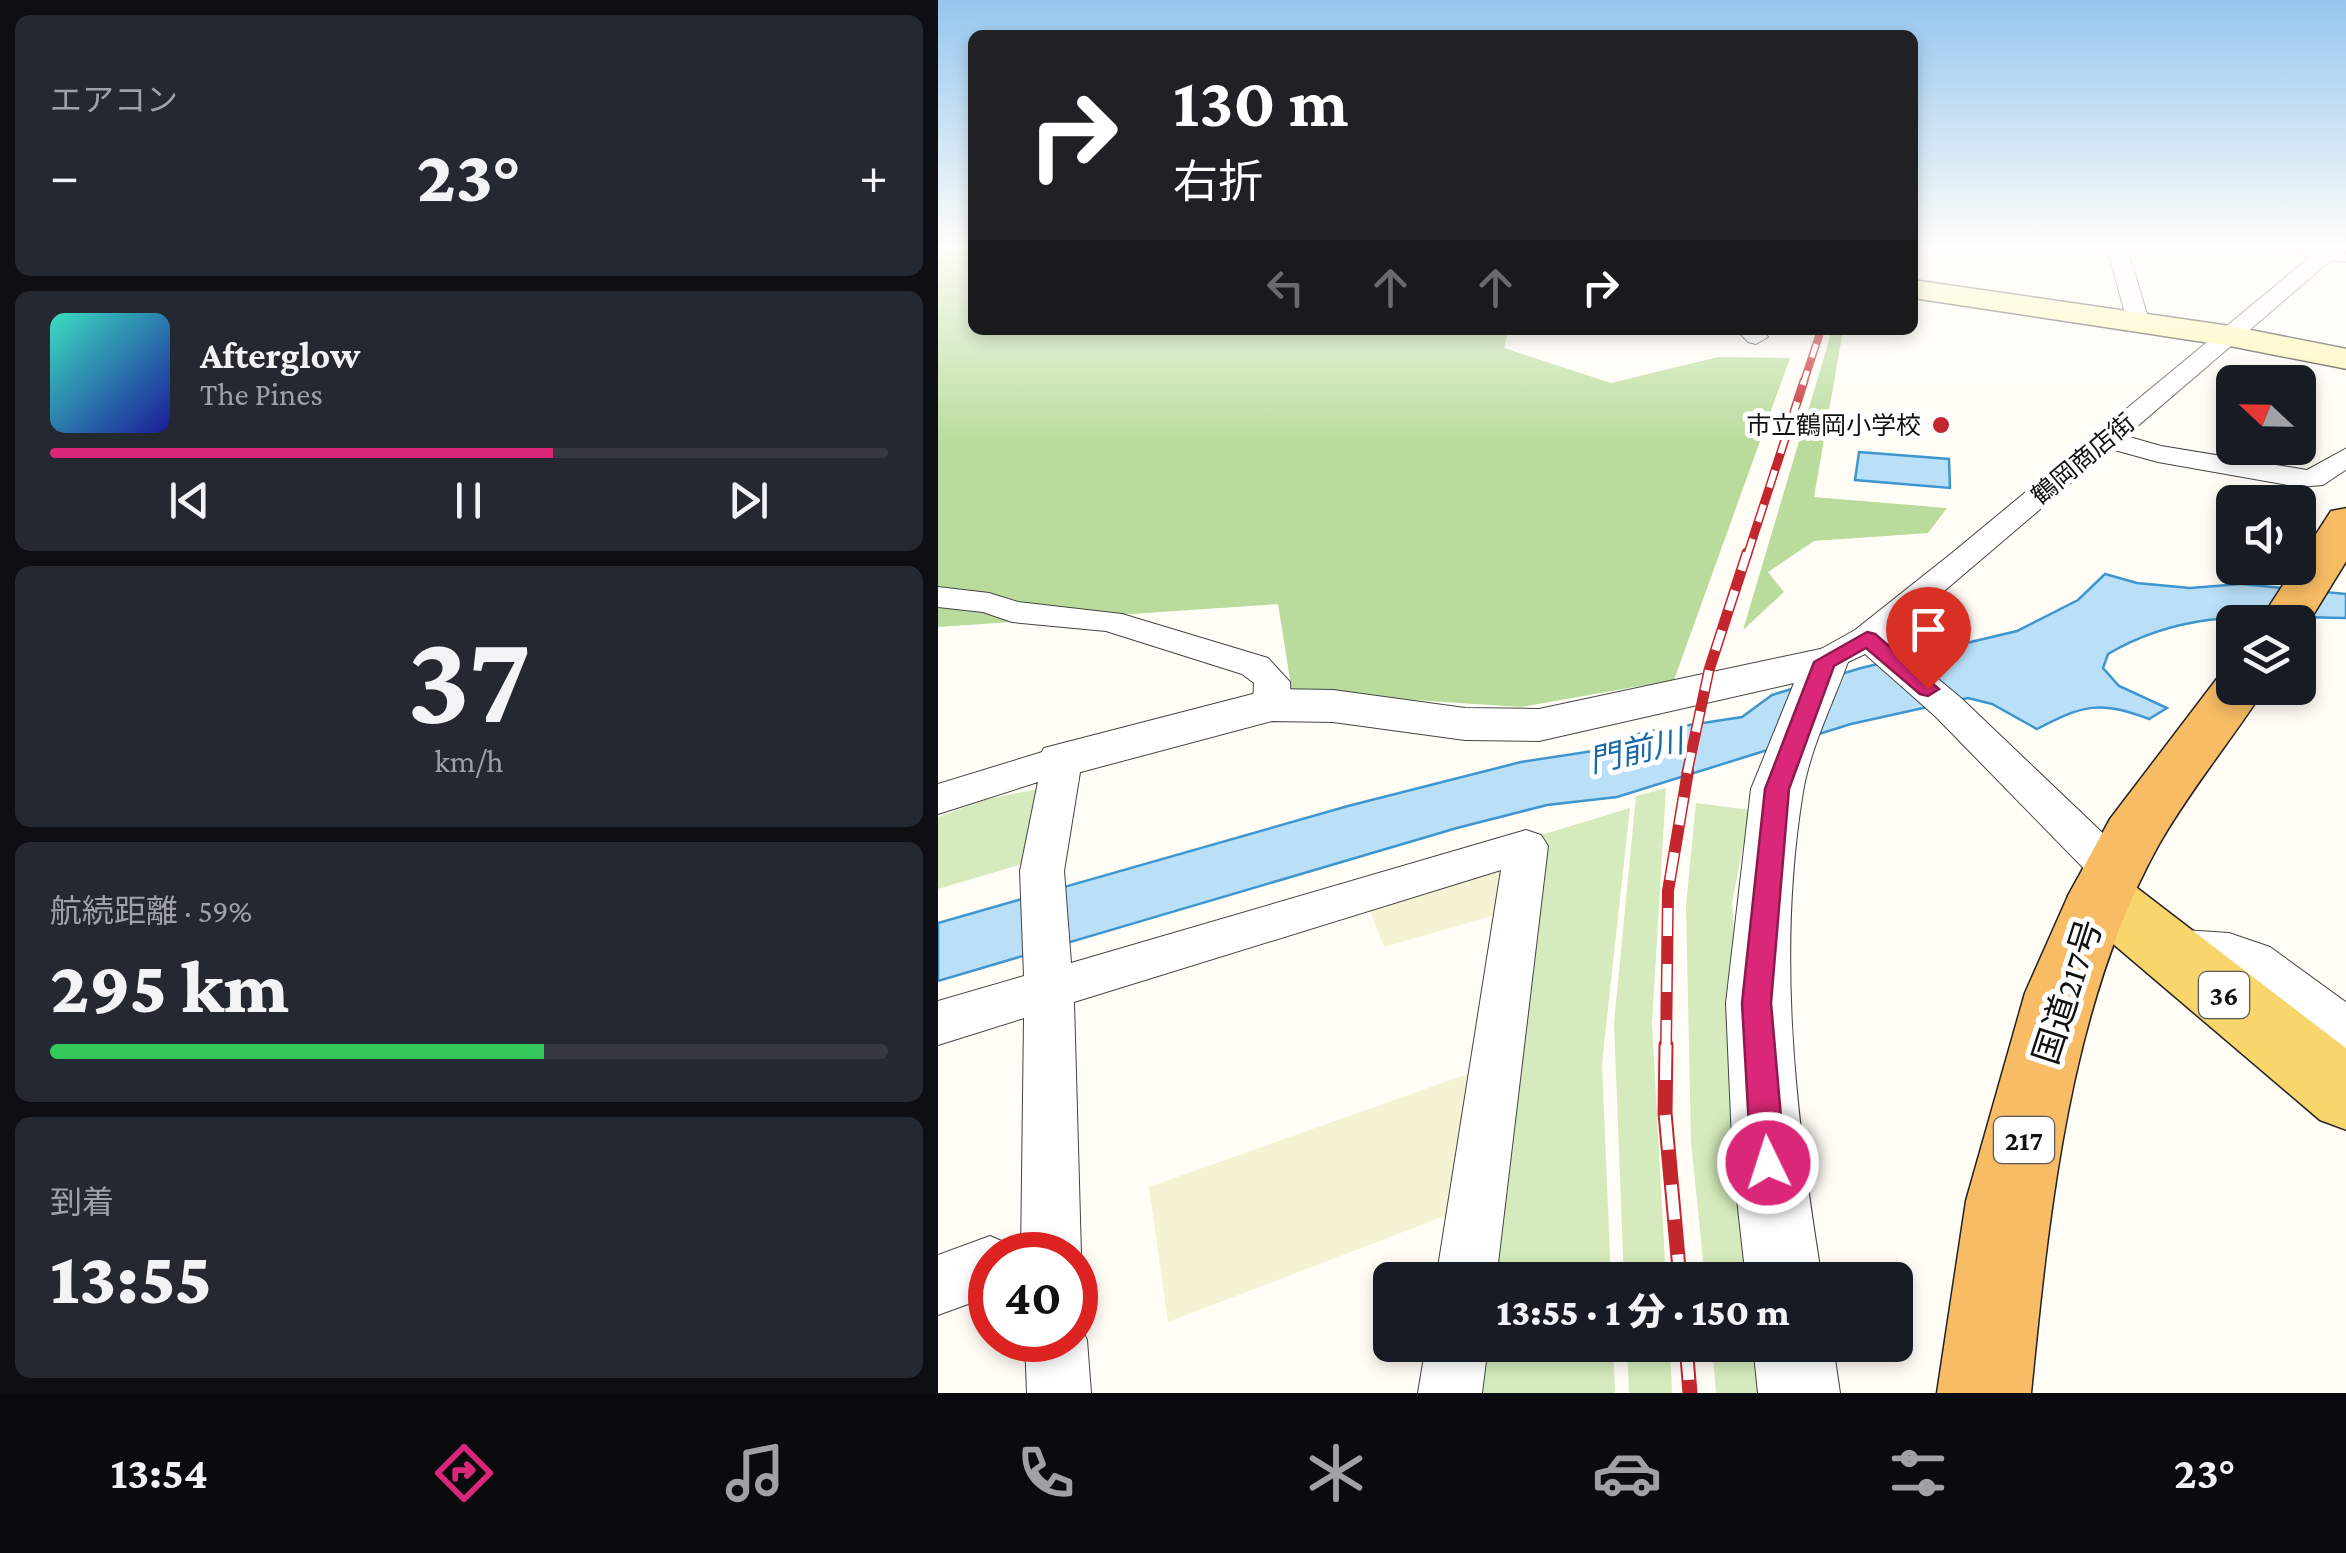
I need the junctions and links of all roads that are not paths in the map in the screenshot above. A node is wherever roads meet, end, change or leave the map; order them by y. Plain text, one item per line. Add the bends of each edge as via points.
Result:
1 (2077, 312) edge
2 (2135, 312) edge
3 (2260, 312) edge
4 (2138, 321) junction
5 (2230, 336) junction
6 (2346, 359) edge
7 (2107, 439) junction
8 (2346, 456) edge
9 (2337, 534) edge
10 (938, 597) edge
11 (2294, 605) edge
12 (1877, 646) junction
13 (1821, 670) junction
14 (1272, 705) junction
15 (2225, 705) edge
16 (1062, 760) junction
17 (938, 799) edge
18 (2107, 883) junction
19 (2166, 948) junction
20 (1049, 988) junction
21 (938, 1022) edge
22 (2346, 1032) edge
23 (2346, 1096) edge
24 (1041, 1232) edge
25 (1468, 1262) edge
26 (1782, 1262) edge
27 (968, 1274) edge
28 (938, 1285) edge
29 (1057, 1362) edge
30 (1455, 1362) edge
31 (1795, 1362) edge
32 (1059, 1393) edge
33 (1450, 1393) edge
34 (1799, 1393) edge
35 (1984, 1393) edge

1 - 4 main road
2 - 4 street
3 - 5 street, 鶴岡商店街
4 - 5 main road
5 - 6 main road
5 - 7 street, 鶴岡商店街
7 - 8 street via 2299,478 2313,478
7 - 12 street, 鶴岡商店街
9 - 11 highway
10 - 14 street via 1110,621 1255,666 1270,675
12 - 13 street, 鶴岡商店街
12 - 18 street via 1948,707
13 - 14 street via 1538,725
13 - 26 street via 1777,789 1756,1003
14 - 16 street
15 - 18 highway, 国道217号 / 217 via 2132,835
16 - 17 street
16 - 20 street via 1042,872
18 - 19 main road, 36
18 - 35 highway, 国道217号 / 217 via 2061,993 2008,1201
19 - 22 street via 2228,952 2253,961
19 - 23 main road, 36
20 - 21 street
20 - 24 street
20 - 25 street via 1526,846
27 - 28 street
29 - 32 street
30 - 33 street
31 - 34 street

